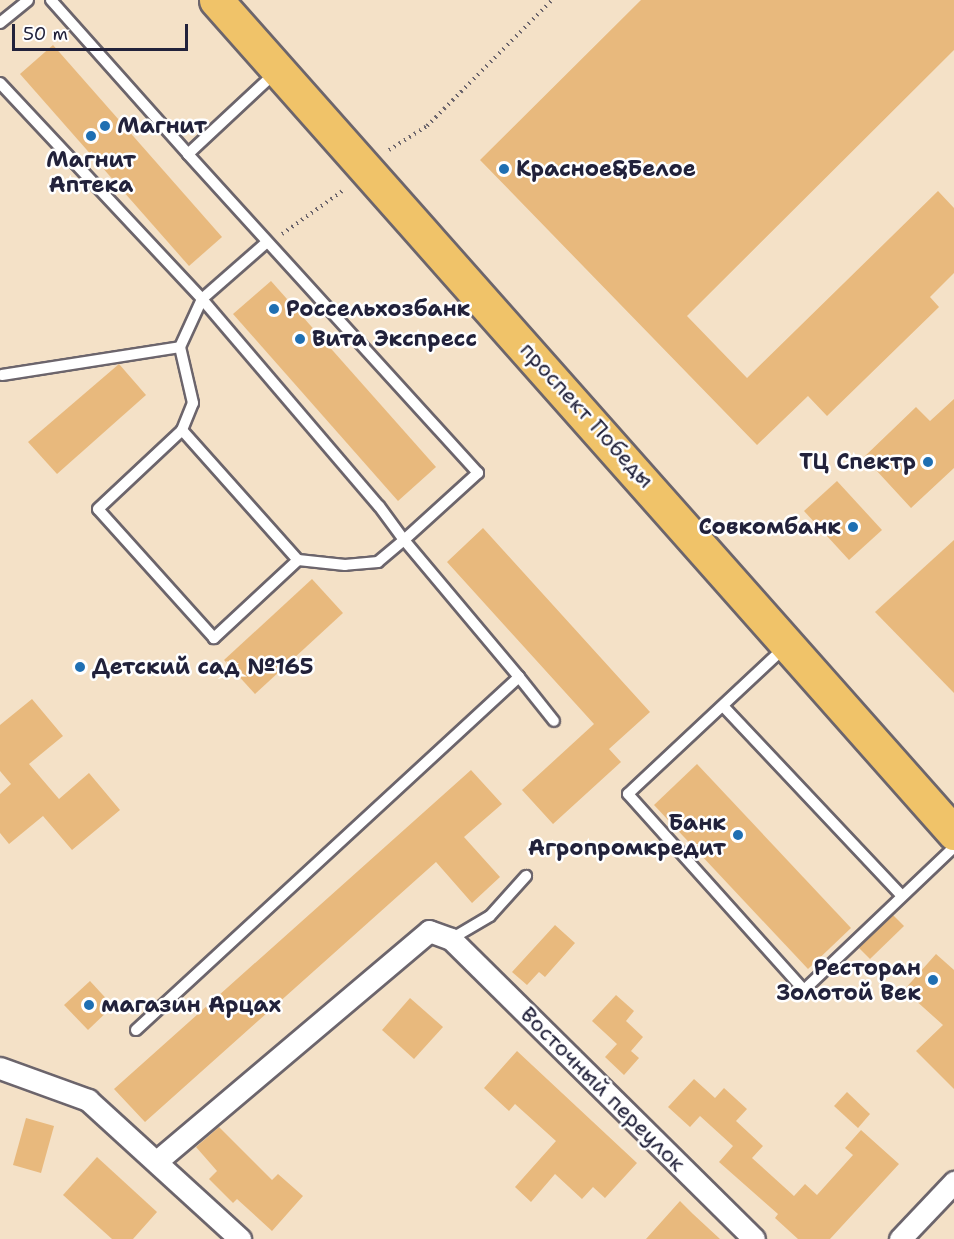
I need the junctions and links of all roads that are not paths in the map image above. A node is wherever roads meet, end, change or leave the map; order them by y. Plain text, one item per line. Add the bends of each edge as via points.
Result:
1 (28, 0) edge
2 (51, 0) edge
3 (216, 0) edge
4 (0, 23) edge
5 (278, 71) junction
6 (0, 83) edge
7 (188, 154) junction
8 (267, 242) junction
9 (202, 299) junction
10 (180, 347) junction
11 (2, 375) dead end
12 (182, 430) junction
13 (404, 540) junction
14 (298, 560) junction
15 (789, 643) junction
16 (519, 677) junction
17 (723, 706) junction
18 (554, 721) dead end
19 (954, 833) edge
20 (954, 847) edge
21 (526, 876) dead end
22 (901, 895) junction
23 (451, 939) junction
24 (136, 1030) dead end
25 (0, 1068) edge
26 (157, 1161) junction
27 (954, 1182) edge
28 (240, 1239) edge
29 (754, 1239) edge
30 (900, 1239) edge

1 - 4 lane
2 - 7 lane
3 - 5 main road, проспект Победы
5 - 7 lane
5 - 15 main road, проспект Победы
6 - 9 lane
7 - 8 lane
8 - 9 lane
8 - 13 lane via 478,473
9 - 10 lane
9 - 13 lane via 380,506
10 - 11 lane
10 - 12 lane via 193,403
12 - 14 lane
12 - 14 lane via 98,509 113,527 214,638
13 - 14 lane via 378,562 345,565
13 - 16 lane
15 - 17 lane
15 - 19 main road, проспект Победы
16 - 18 lane
16 - 24 lane
17 - 22 lane
17 - 22 lane via 628,794 804,990
20 - 22 lane
21 - 23 lane via 490,916
23 - 26 street via 429,931
23 - 29 street, Восточный переулок
25 - 26 street via 88,1100
26 - 28 street
27 - 30 street

